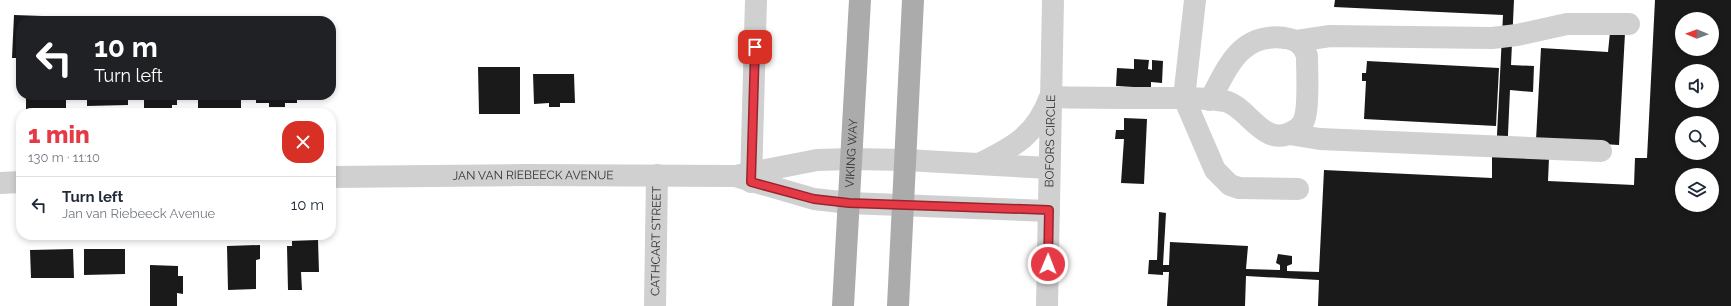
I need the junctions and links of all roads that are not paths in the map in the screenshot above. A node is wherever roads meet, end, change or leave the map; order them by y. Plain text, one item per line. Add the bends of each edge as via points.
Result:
1 (756, 0) edge
2 (860, 0) edge
3 (913, 0) edge
4 (1053, 0) edge
5 (1195, 0) edge
6 (1629, 24) dead end
7 (1297, 41) junction
8 (1050, 97) junction
9 (1184, 98) junction
10 (1210, 100) junction
11 (1289, 134) junction
12 (1601, 150) dead end
13 (851, 159) junction
14 (906, 160) junction
15 (978, 165) junction
16 (1049, 168) junction
17 (657, 175) junction
18 (336, 177) edge
19 (746, 177) junction
20 (16, 182) edge
21 (0, 183) edge
22 (1298, 189) dead end
23 (849, 203) junction
24 (904, 205) junction
25 (1049, 210) junction
26 (655, 306) edge
27 (843, 306) edge
28 (898, 306) edge
29 (1047, 306) edge

1 - 19 street
2 - 13 main road, VIKING WAY
3 - 14 main road
4 - 8 street, BOFORS CIRCLE
5 - 9 street
6 - 7 street via 1567,24 1492,38 1335,36
7 - 10 street via 1265,37 1252,42 1238,52
7 - 11 street via 1304,47 1307,56 1305,117 1300,126
8 - 9 street
8 - 15 street via 1042,116 1027,136 1008,150
8 - 16 street, BOFORS CIRCLE
9 - 10 street
9 - 22 street via 1215,170 1230,185 1238,188
10 - 11 street via 1232,103 1263,130
11 - 12 street via 1320,139
13 - 14 street, JAN VAN RIEBEECK AVENUE
13 - 19 street, JAN VAN RIEBEECK AVENUE via 817,160
13 - 23 main road, VIKING WAY
14 - 15 street, JAN VAN RIEBEECK AVENUE
14 - 24 main road
15 - 16 street, JAN VAN RIEBEECK AVENUE
16 - 25 street, BOFORS CIRCLE
17 - 18 street, JAN VAN RIEBEECK AVENUE
17 - 19 street, JAN VAN RIEBEECK AVENUE
17 - 26 street, CATHCART STREET
19 - 23 street, JAN VAN RIEBEECK AVENUE via 814,199
20 - 21 street
23 - 24 street, JAN VAN RIEBEECK AVENUE
23 - 27 main road, VIKING WAY
24 - 25 street, JAN VAN RIEBEECK AVENUE
24 - 28 main road
25 - 29 street, BOFORS CIRCLE

